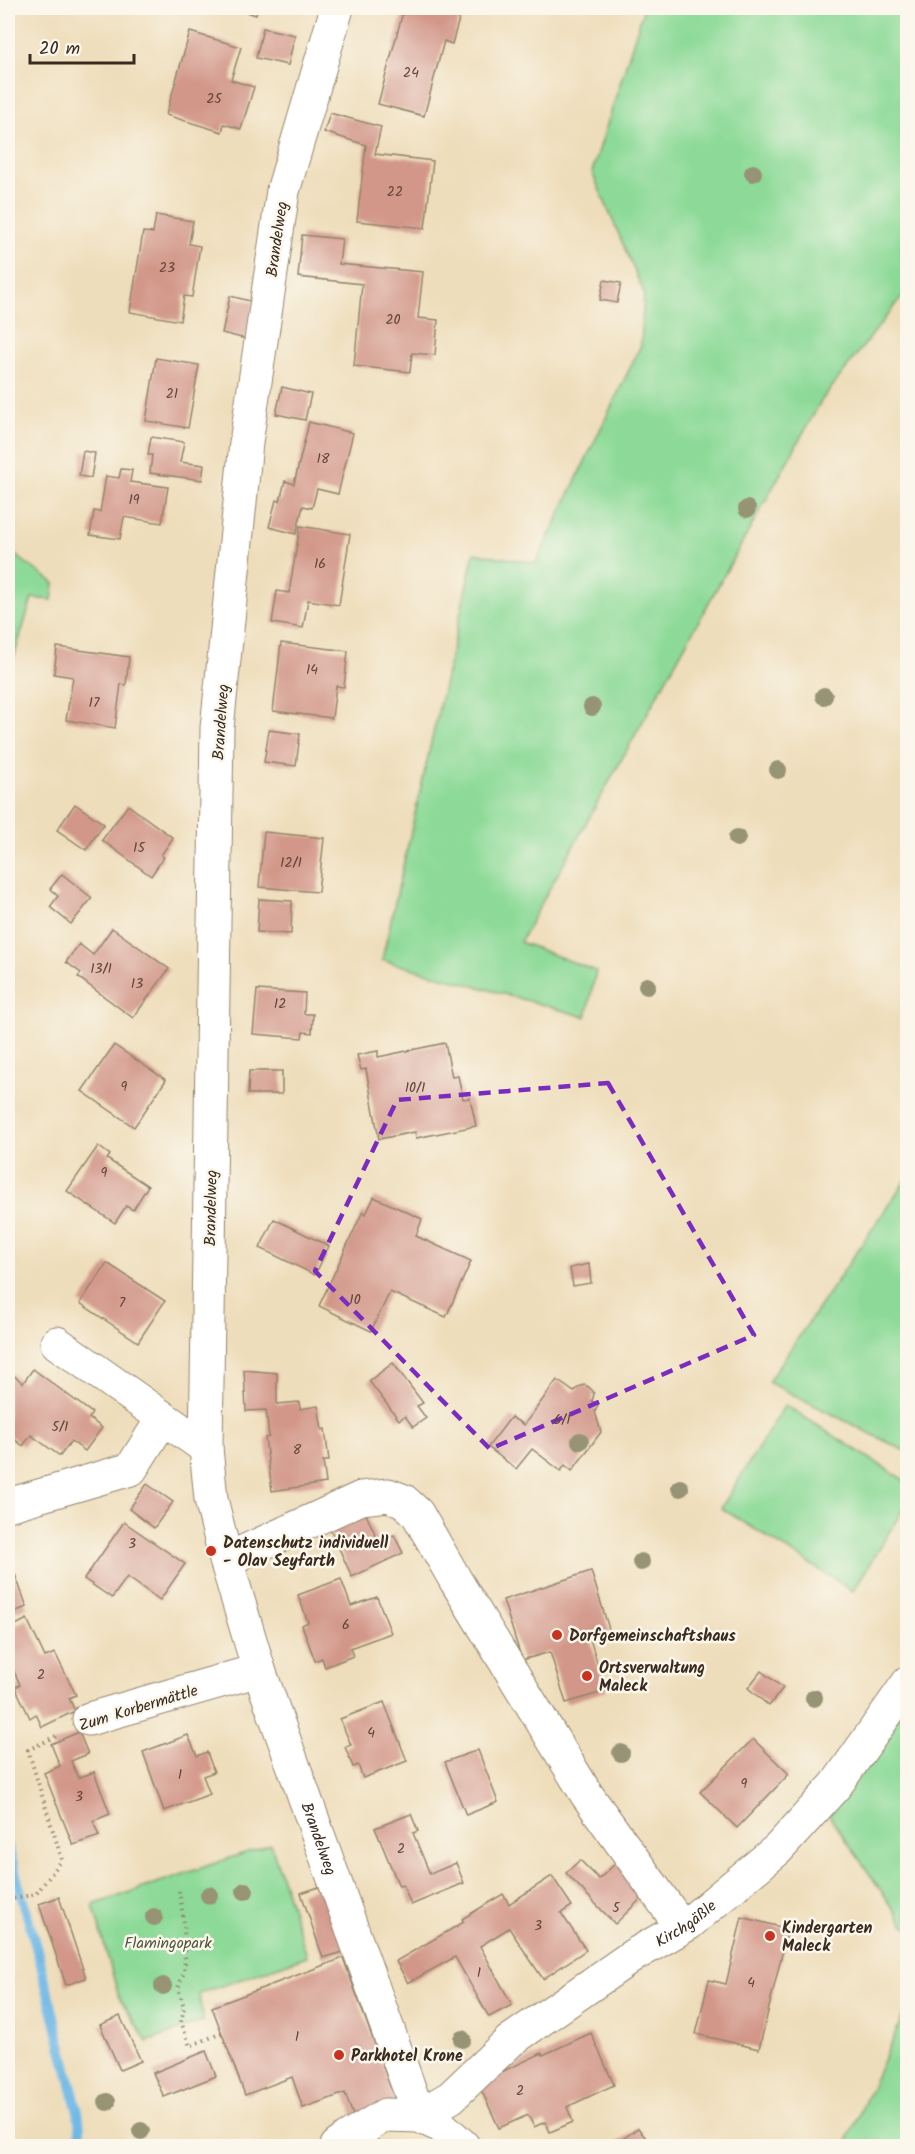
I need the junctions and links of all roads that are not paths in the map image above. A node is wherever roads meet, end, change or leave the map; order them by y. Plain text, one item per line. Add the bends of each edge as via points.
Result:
1 (337, 8) edge
2 (57, 1343) dead end
3 (163, 1418) junction
4 (206, 1448) junction
5 (8, 1505) edge
6 (226, 1560) junction
7 (259, 1670) junction
8 (908, 1683) edge
9 (89, 1719) road end
10 (681, 1926) junction
11 (419, 2116) junction
12 (337, 2146) edge
13 (463, 2146) edge

1 - 4 street, Brandelweg via 283,191 246,443 217,728
2 - 3 street
3 - 4 street
3 - 5 street via 131,1469
4 - 6 street, Brandelweg via 211,1499
6 - 7 street, Brandelweg
6 - 10 street via 361,1498 388,1495 404,1501 417,1513 587,1795
7 - 9 street, Zum Korbermättle
7 - 11 street, Brandelweg
8 - 10 street, Kirchgäßle via 836,1785 778,1849
10 - 11 street, Kirchgäßle via 510,2041 451,2097
11 - 12 street via 385,2115
11 - 13 street via 441,2126

